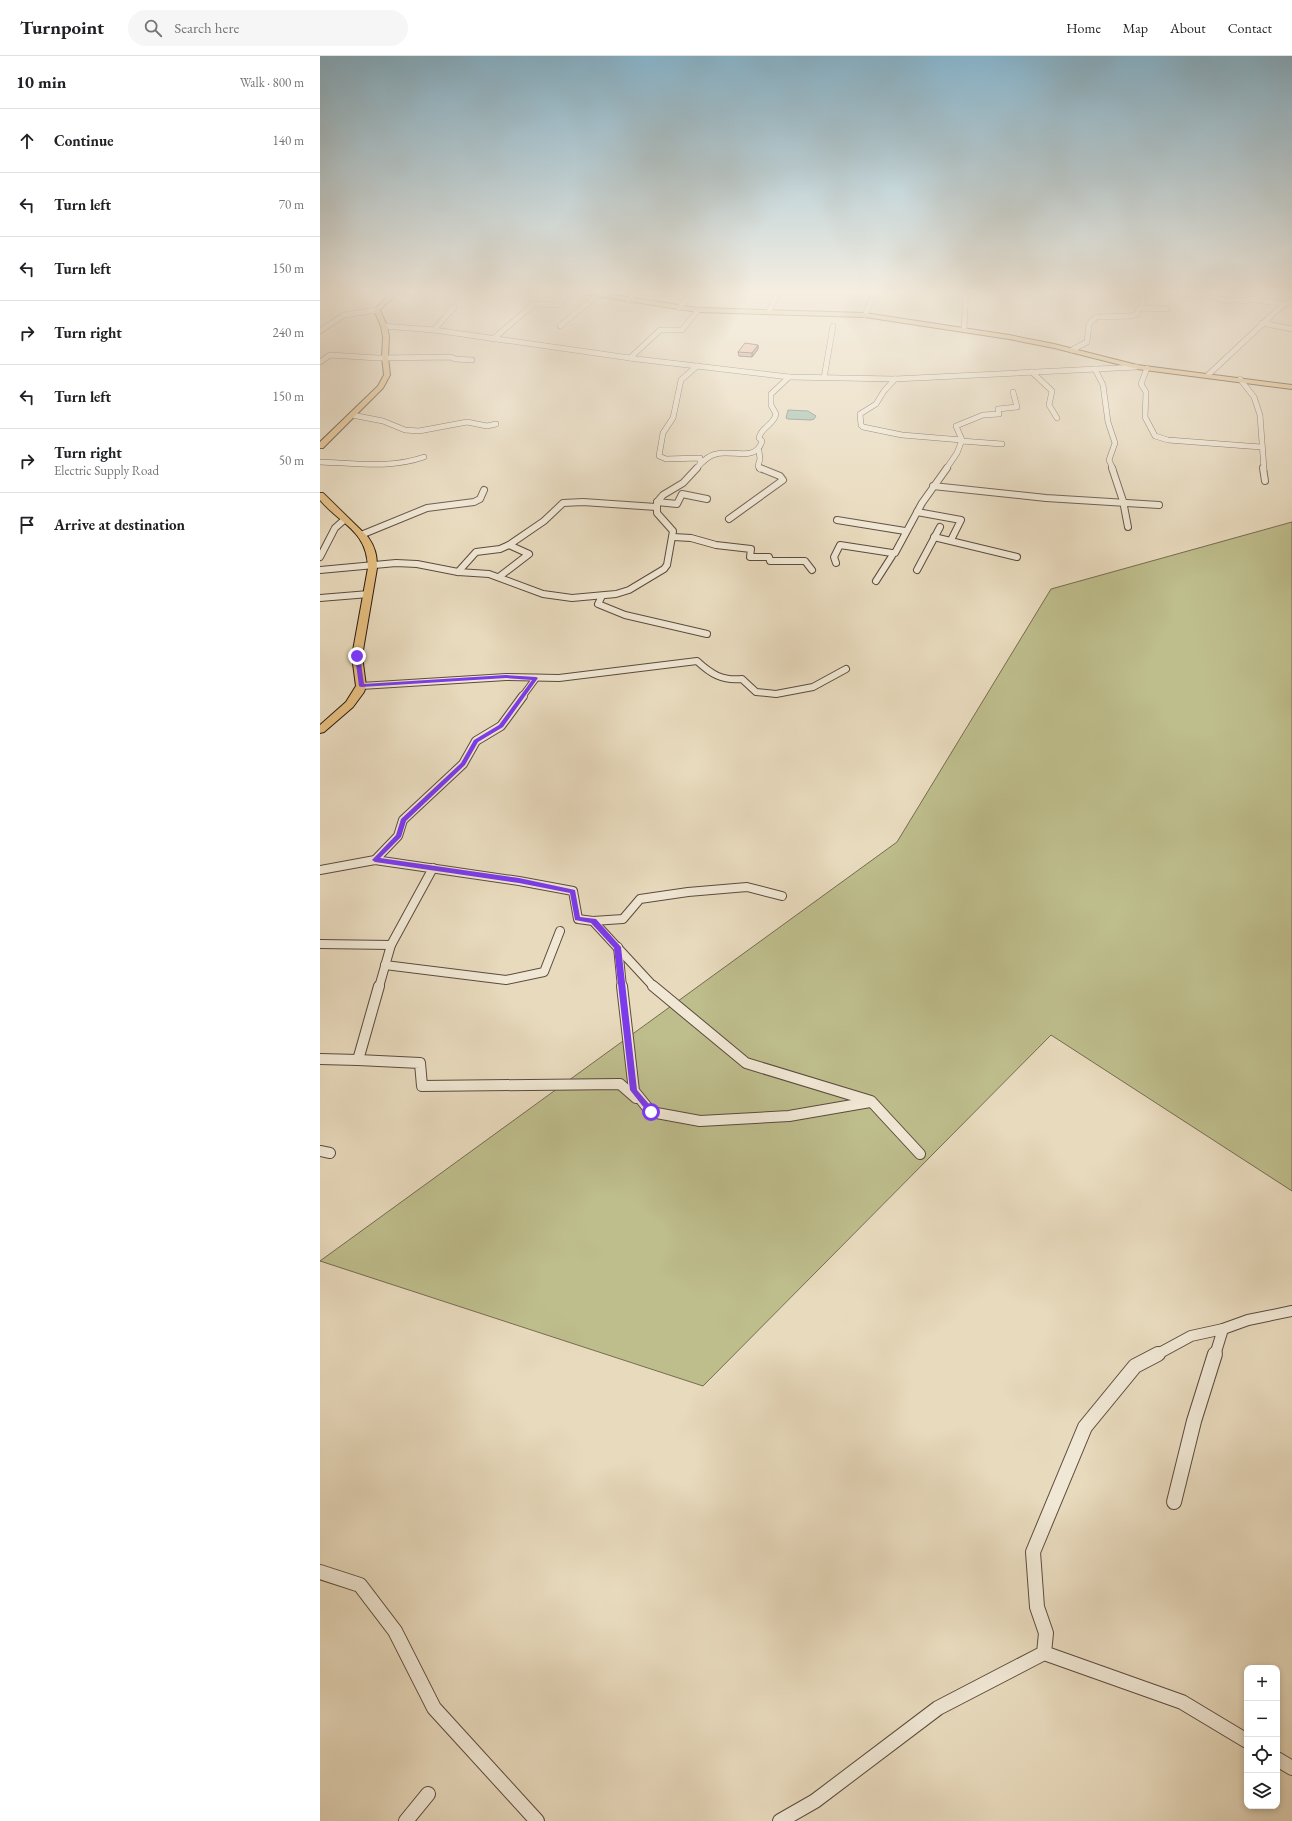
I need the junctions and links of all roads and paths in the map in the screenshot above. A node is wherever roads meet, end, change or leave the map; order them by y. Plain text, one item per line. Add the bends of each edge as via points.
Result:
1 (386, 371) edge
2 (691, 371) edge
3 (742, 371) edge
4 (825, 371) edge
5 (1046, 371) edge
6 (1097, 371) edge
7 (1146, 371) edge
8 (1176, 371) edge
9 (1212, 371) edge
10 (1032, 372) junction
11 (1208, 375) junction
12 (789, 377) junction
13 (824, 378) junction
14 (896, 379) junction
15 (1240, 379) junction
16 (1292, 387) edge
17 (1013, 392) dead end
18 (352, 415) junction
19 (1057, 418) dead end
20 (496, 424) dead end
21 (962, 440) junction
22 (1002, 444) dead end
23 (320, 446) edge
24 (1261, 447) junction
25 (759, 451) junction
26 (424, 457) dead end
27 (320, 462) edge
28 (700, 463) junction
29 (1264, 481) dead end
30 (933, 486) junction
31 (484, 490) dead end
32 (320, 495) edge
33 (707, 499) dead end
34 (656, 504) junction
35 (1125, 504) junction
36 (1159, 505) dead end
37 (917, 512) junction
38 (730, 519) dead end
39 (344, 520) junction
40 (837, 520) dead end
41 (940, 527) dead end
42 (1128, 527) dead end
43 (905, 531) junction
44 (361, 535) junction
45 (673, 537) junction
46 (934, 537) junction
47 (951, 540) junction
48 (509, 545) junction
49 (892, 553) junction
50 (1017, 556) dead end
51 (320, 557) edge
52 (836, 563) dead end
53 (372, 565) junction
54 (320, 570) edge
55 (812, 570) dead end
56 (917, 570) dead end
57 (458, 572) junction
58 (499, 577) junction
59 (876, 581) dead end
60 (369, 594) junction
61 (602, 596) junction
62 (320, 598) edge
63 (708, 634) dead end
64 (846, 669) dead end
65 (536, 678) junction
66 (361, 686) junction
67 (320, 730) edge
68 (375, 860) junction
69 (433, 868) junction
70 (320, 870) edge
71 (782, 896) dead end
72 (593, 921) junction
73 (560, 931) dead end
74 (320, 944) edge
75 (391, 945) junction
76 (618, 947) junction
77 (385, 965) junction
78 (320, 1059) edge
79 (358, 1060) junction
80 (871, 1101) junction
81 (651, 1112) junction
82 (920, 1154) dead end
83 (1292, 1310) edge
84 (1223, 1329) junction
85 (1174, 1502) dead end
86 (320, 1572) edge
87 (1044, 1653) junction
88 (1244, 1739) edge
89 (1280, 1761) edge
90 (1292, 1768) edge
91 (428, 1794) dead end
92 (406, 1821) edge
93 (537, 1821) edge
94 (780, 1821) edge

1 - 18 main road via 381,387
2 - 28 street via 681,380 673,418 663,433 659,456 666,459 700,458
3 - 12 street
4 - 13 street
5 - 10 street
6 - 35 street via 1103,385 1108,422 1115,443 1109,460
7 - 24 street via 1141,384 1146,392 1145,417 1155,436 1168,440
8 - 11 main road
9 - 11 street
10 - 14 street
10 - 19 street via 1052,391 1049,405
11 - 15 main road
12 - 13 street
12 - 25 street via 771,394 775,419 760,432 762,448
13 - 14 street
14 - 21 street via 876,404 860,414 863,427 902,435
15 - 16 main road
15 - 24 street via 1254,397 1260,415
17 - 21 street via 1017,407 998,409 999,414 983,415 956,426
18 - 20 street via 383,421 405,430 419,431 467,422 487,426
18 - 23 main road
21 - 22 street
21 - 30 street via 954,458
24 - 29 street
25 - 28 street via 751,454 714,454
25 - 38 street via 758,466 761,470 780,476 784,480 738,510
26 - 27 street via 392,465
28 - 34 street via 696,471 659,498
30 - 35 street via 1015,496
30 - 37 street
31 - 44 street via 480,499 474,502 426,508
32 - 39 main road
33 - 34 street via 682,494 677,504
34 - 45 street via 657,514 673,531
34 - 48 street via 564,503 544,521
35 - 36 street
35 - 42 street
37 - 43 street
37 - 47 street via 961,520
39 - 44 main road
39 - 51 street via 335,528
40 - 43 street
41 - 46 street
43 - 49 street via 895,552
44 - 53 main road via 370,546
45 - 55 street via 751,549 750,557 769,557 770,561 805,561
45 - 61 street via 664,569 629,590
46 - 47 street
46 - 56 street
47 - 50 street
48 - 57 street via 500,549 476,552
48 - 58 street via 529,554
49 - 52 street via 840,545 834,557
49 - 59 street
53 - 54 street
53 - 57 street via 417,564
53 - 60 main road
57 - 58 street
58 - 61 street via 543,594 572,598
60 - 62 street
60 - 66 main road via 357,656
61 - 63 street via 598,604 625,615
64 - 65 street via 813,687 776,694 756,692 742,679 729,681 713,675 697,661 559,678
65 - 66 street via 506,677
65 - 68 street via 501,726 476,741 463,764 403,820 398,836
66 - 67 main road via 349,706
68 - 69 street
68 - 70 street
69 - 72 street via 573,891 578,919
69 - 75 street
71 - 72 street via 747,887 688,892 640,899 623,919
72 - 76 street
73 - 77 street via 544,972 506,980
74 - 75 street
75 - 77 street
76 - 80 street via 652,985 746,1063
76 - 81 street via 634,1090
77 - 79 street
78 - 79 street
79 - 81 street via 420,1063 422,1086 620,1084
80 - 81 street via 789,1116 700,1121
80 - 82 street
83 - 84 street via 1248,1320
84 - 85 street via 1194,1421
84 - 87 street via 1191,1336 1135,1366 1085,1427 1033,1552 1037,1607 1046,1633
86 - 93 street via 360,1585 395,1631 434,1708
87 - 88 street via 1182,1702
87 - 94 street via 938,1708 815,1801
89 - 90 street
91 - 92 street

